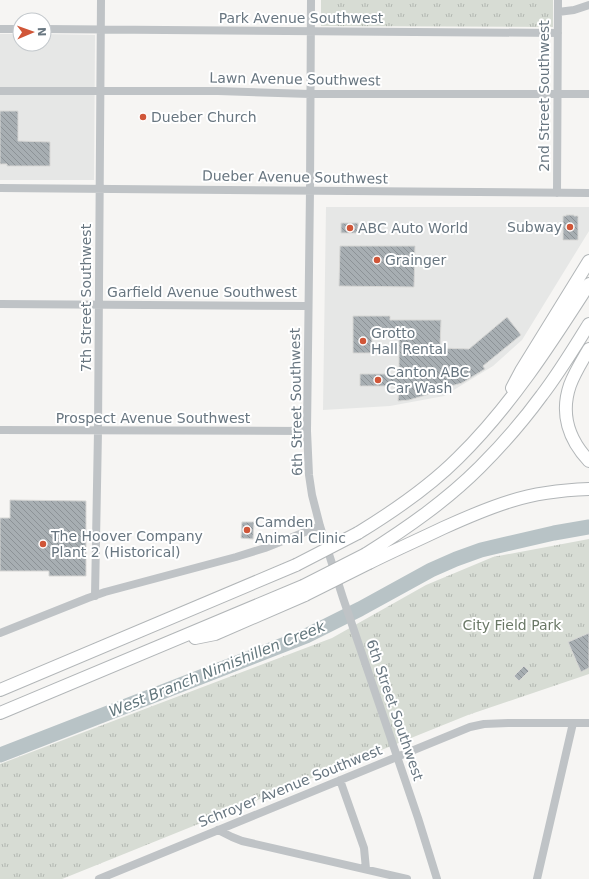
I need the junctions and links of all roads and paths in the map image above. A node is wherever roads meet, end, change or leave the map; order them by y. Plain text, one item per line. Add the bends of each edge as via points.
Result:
1 (101, 0) edge
2 (310, 0) edge
3 (558, 0) edge
4 (589, 5) edge
5 (558, 12) junction
6 (0, 29) edge
7 (12, 29) edge
8 (52, 29) edge
9 (101, 30) junction
10 (310, 31) junction
11 (558, 32) junction
12 (0, 91) edge
13 (100, 91) junction
14 (310, 94) junction
15 (557, 94) junction
16 (589, 94) edge
17 (0, 188) edge
18 (100, 188) junction
19 (310, 190) junction
20 (557, 193) junction
21 (589, 193) edge
22 (589, 261) edge
23 (589, 284) edge
24 (0, 304) edge
25 (99, 304) junction
26 (308, 306) junction
27 (589, 324) edge
28 (589, 349) edge
29 (501, 411) junction
30 (0, 430) edge
31 (98, 431) junction
32 (307, 431) junction
33 (589, 461) edge
34 (589, 489) edge
35 (320, 526) junction
36 (367, 558) junction
37 (96, 596) junction
38 (0, 633) edge
39 (0, 690) edge
40 (0, 713) edge
41 (573, 723) junction
42 (589, 723) edge
43 (397, 757) junction
44 (340, 780) junction
45 (218, 830) junction
46 (366, 869) junction
47 (99, 879) edge
48 (407, 879) edge
49 (437, 879) edge
50 (537, 879) edge

1 - 9 street, 7th Street Southwest
2 - 10 street, 6th Street Southwest
3 - 5 street, 2nd Street Southwest
4 - 5 street
5 - 11 street, 2nd Street Southwest
6 - 7 street
8 - 9 street, Park Avenue Southwest
9 - 10 street, Park Avenue Southwest
9 - 13 street, 7th Street Southwest
10 - 11 street, Park Avenue Southwest
10 - 14 street, 6th Street Southwest
11 - 15 street, 2nd Street Southwest
12 - 13 street, Lawn Avenue Southwest
13 - 14 street, Lawn Avenue Southwest
13 - 18 street, 7th Street Southwest
14 - 15 street, Lawn Avenue Southwest
14 - 19 street, 6th Street Southwest
15 - 16 street, Lawn Avenue Southwest
15 - 20 street, 2nd Street Southwest
17 - 18 street, Dueber Avenue Southwest
18 - 19 street, Dueber Avenue Southwest
18 - 25 street, 7th Street Southwest
19 - 20 street, Dueber Avenue Southwest
19 - 26 street, 6th Street Southwest
20 - 21 street, Dueber Avenue Southwest
22 - 29 highway via 520,371
23 - 29 highway via 531,372
24 - 25 street, Garfield Avenue Southwest
25 - 26 street, Garfield Avenue Southwest
25 - 31 street, 7th Street Southwest
26 - 32 street, 6th Street Southwest
27 - 36 highway via 542,396 480,468 449,496
28 - 33 highway via 570,386 566,407 569,431 580,452
29 - 39 highway, bridge via 474,442 437,477 404,503 358,533 296,565
30 - 31 street, Prospect Avenue Southwest
31 - 32 street, Prospect Avenue Southwest
31 - 37 street, 7th Street Southwest
32 - 35 street, 6th Street Southwest via 309,475
34 - 36 highway via 552,492 510,501
35 - 37 street via 265,548
35 - 43 street, 6th Street Southwest
36 - 40 highway, bridge via 304,590
37 - 38 street
41 - 42 street, Schroyer Avenue Southwest
41 - 43 street, Schroyer Avenue Southwest via 484,724 470,727
41 - 50 street
43 - 44 street, Schroyer Avenue Southwest
43 - 49 street, 6th Street Southwest
44 - 45 street, Schroyer Avenue Southwest
44 - 46 street via 364,848
45 - 46 street via 242,841
45 - 47 street, Schroyer Avenue Southwest
46 - 48 street

